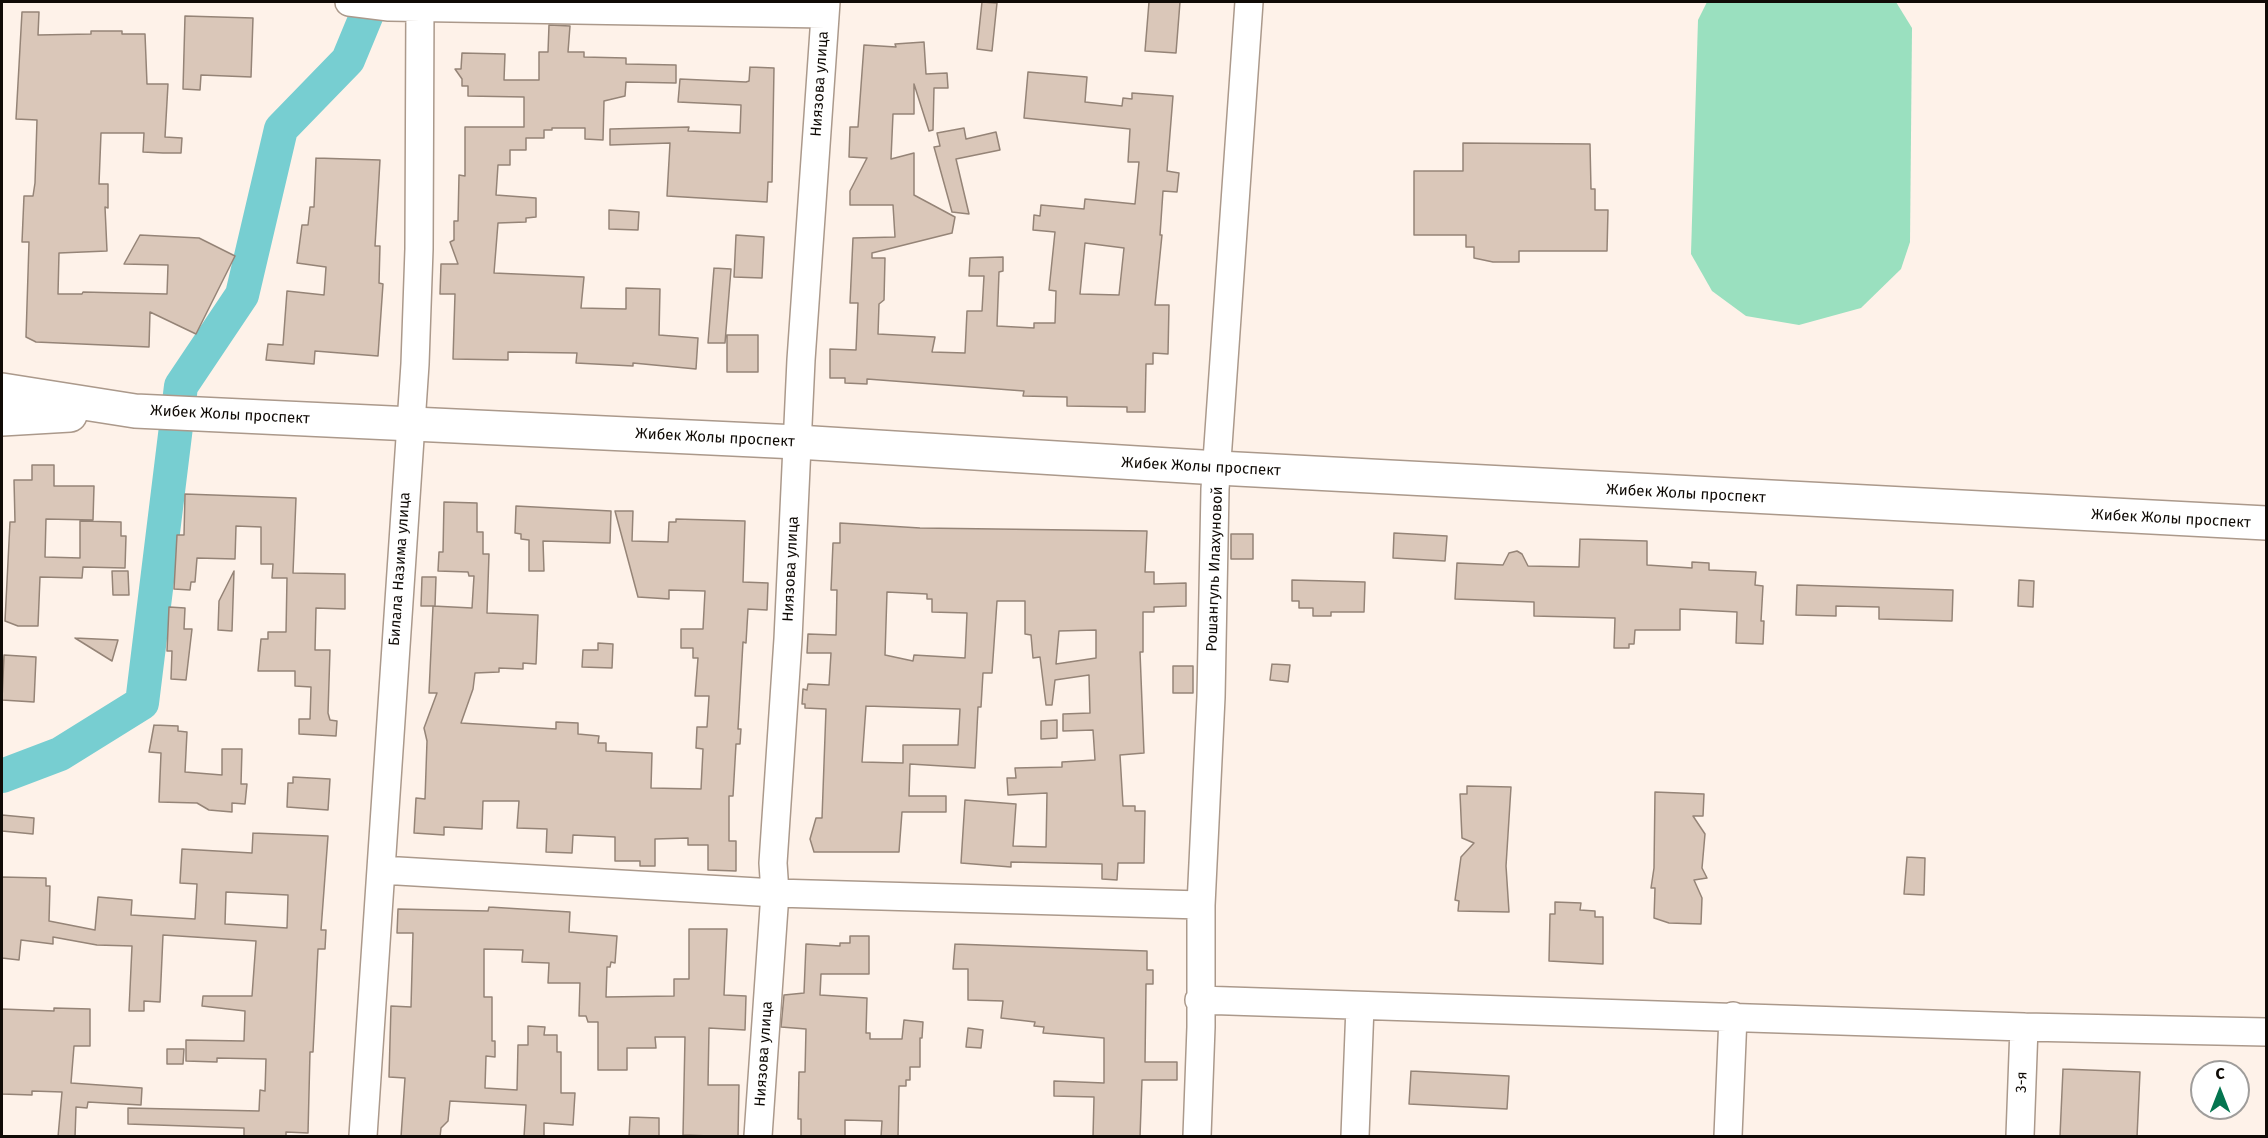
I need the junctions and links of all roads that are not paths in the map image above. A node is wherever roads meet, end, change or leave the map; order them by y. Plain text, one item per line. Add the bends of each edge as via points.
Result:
1 (349, 2) edge
2 (1250, 2) edge
3 (419, 4) edge
4 (826, 8) edge
5 (2, 390) edge
6 (135, 411) junction
7 (2, 418) edge
8 (411, 422) junction
9 (797, 442) junction
10 (1218, 468) junction
11 (2266, 524) edge
12 (381, 870) junction
13 (775, 893) junction
14 (1201, 905) junction
15 (1199, 1000) junction
16 (1360, 1006) junction
17 (1733, 1016) junction
18 (2024, 1027) junction
19 (2266, 1032) edge
20 (363, 1137) edge
21 (758, 1137) edge
22 (1197, 1137) edge
23 (1355, 1137) edge
24 (1728, 1137) edge
25 (2020, 1137) edge

1 - 3 street via 389,7
2 - 10 street, Рошангуль Илахуновой
3 - 4 street
3 - 8 street, Билала Назима улица via 419,249
4 - 9 street, Ниязова улица
5 - 6 highway, Жибек Жолы проспект
6 - 7 highway, Жибек Жолы проспект
6 - 8 highway, Жибек Жолы проспект
8 - 9 highway, Жибек Жолы проспект
8 - 12 street, Билала Назима улица
9 - 10 highway, Жибек Жолы проспект
9 - 13 street, Ниязова улица via 773,862
10 - 11 highway, Жибек Жолы проспект
10 - 14 street, Рошангуль Илахуновой
12 - 13 street
12 - 20 street, Билала Назима улица
13 - 14 street
13 - 21 street, Ниязова улица
14 - 15 street, Рошангуль Илахуновой
15 - 16 street
15 - 22 street, Рошангуль Илахуновой
16 - 17 street
16 - 23 street
17 - 18 street
17 - 24 street
18 - 19 street
18 - 25 street, 3-я

